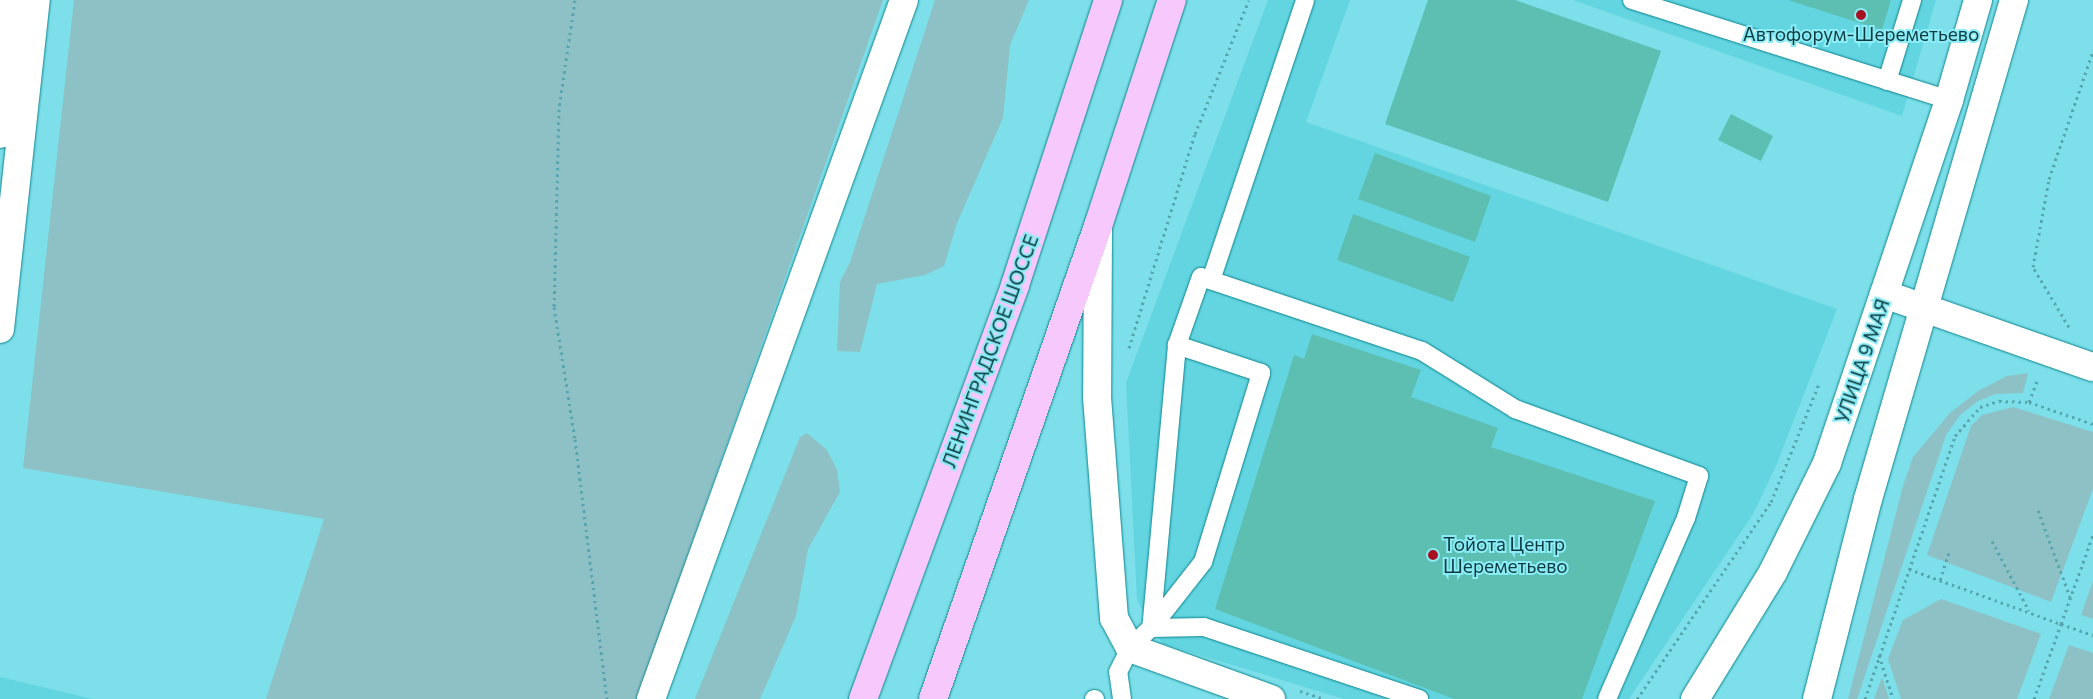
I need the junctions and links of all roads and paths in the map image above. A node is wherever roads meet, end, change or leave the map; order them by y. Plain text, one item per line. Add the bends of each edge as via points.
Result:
1 (14, 0) edge
2 (36, 0) edge
3 (576, 0) edge
4 (904, 0) edge
5 (1108, 0) edge
6 (1172, 0) edge
7 (1305, 0) edge
8 (1632, 0) edge
9 (1912, 0) edge
10 (1978, 0) edge
11 (2014, 0) edge
12 (2093, 51) edge
13 (1887, 81) junction
14 (1949, 100) junction
15 (0, 134) edge
16 (1098, 226) junction
17 (1211, 280) junction
18 (1884, 294) junction
19 (1925, 307) junction
20 (0, 329) edge
21 (2071, 331) dead end
22 (1177, 345) junction
23 (2093, 367) edge
24 (2039, 376) dead end
25 (1821, 380) dead end
26 (2029, 402) junction
27 (2093, 424) edge
28 (2038, 510) dead end
29 (2093, 535) edge
30 (1992, 541) dead end
31 (1949, 552) dead end
32 (1909, 569) junction
33 (1940, 580) junction
34 (2070, 598) junction
35 (2029, 612) junction
36 (2061, 624) junction
37 (1150, 628) junction
38 (2093, 635) edge
39 (1130, 648) junction
40 (1879, 655) junction
41 (607, 699) edge
42 (651, 699) edge
43 (864, 699) edge
44 (933, 699) edge
45 (1122, 699) edge
46 (1271, 699) edge
47 (1419, 699) edge
48 (1607, 699) edge
49 (1637, 699) edge
50 (1695, 699) edge
51 (1817, 699) edge
52 (1864, 699) edge
53 (1893, 699) edge
54 (2034, 699) edge

1 - 15 street
2 - 20 street
3 - 41 path via 559,109 554,307 575,439
4 - 42 street
5 - 43 highway, ЛЕНИНГРАДСКОЕ ШОССЕ via 1015,285
6 - 16 highway
7 - 17 lane
8 - 13 lane
9 - 13 lane
10 - 14 street, УЛИЦА 9 МАЯ
11 - 19 street
12 - 21 path via 2049,178 2033,267
13 - 14 lane
14 - 18 street, УЛИЦА 9 МАЯ
16 - 39 street via 1097,397 1114,618
16 - 44 highway
17 - 22 lane via 1201,277
17 - 48 lane via 1422,351 1515,409 1700,476 1686,518
18 - 19 street
18 - 50 street, УЛИЦА 9 МАЯ via 1827,463 1774,572
19 - 23 street
19 - 51 street via 1838,609
22 - 37 lane
22 - 37 lane via 1261,373 1203,562
24 - 26 path
25 - 49 path via 1770,502
26 - 27 path
26 - 32 path via 1999,401 1980,407 1966,420 1955,436
28 - 34 path
29 - 34 path
30 - 35 path
31 - 33 path
32 - 33 path
32 - 40 path
33 - 35 path
34 - 36 path
35 - 36 path
36 - 38 path
36 - 54 path
37 - 39 lane
37 - 47 lane via 1204,627
39 - 45 lane via 1118,672
39 - 46 street
40 - 52 path
40 - 53 path

